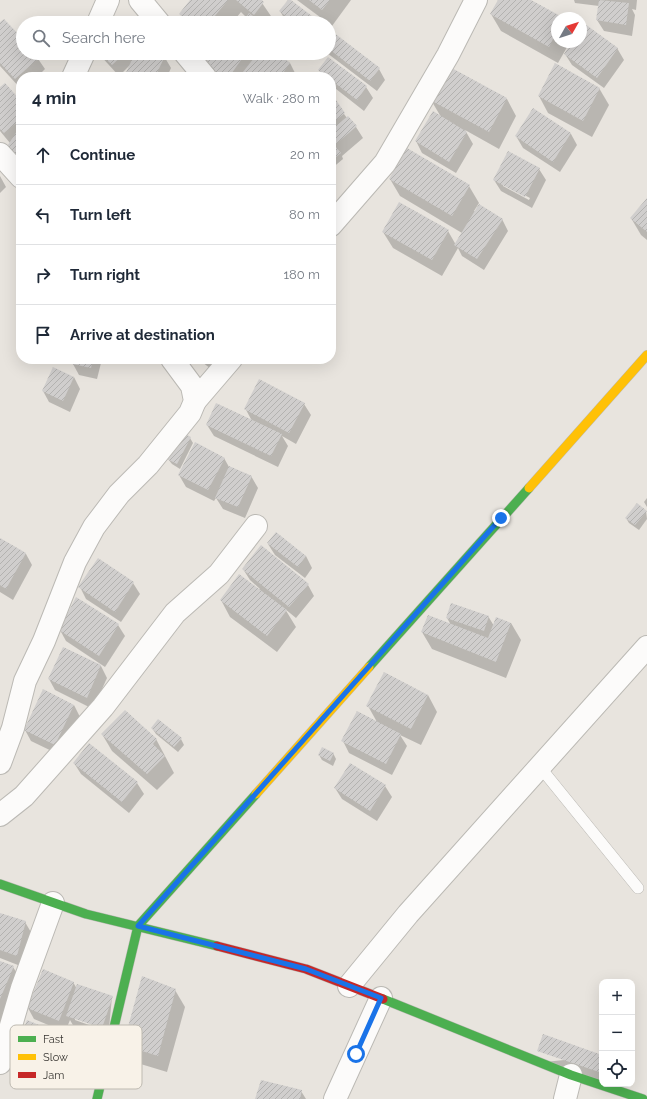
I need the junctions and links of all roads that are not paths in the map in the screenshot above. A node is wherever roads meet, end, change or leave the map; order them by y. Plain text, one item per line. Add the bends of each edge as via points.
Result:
1 (108, 0) edge
2 (140, 0) edge
3 (476, 0) edge
4 (101, 16) edge
5 (153, 16) edge
6 (81, 60) edge
7 (191, 60) edge
8 (75, 72) edge
9 (201, 72) edge
10 (0, 154) edge
11 (16, 172) edge
12 (336, 218) edge
13 (647, 354) edge
14 (176, 364) edge
15 (227, 364) edge
16 (195, 401) junction
17 (256, 526) dead end
18 (647, 647) edge
19 (0, 763) edge
20 (540, 767) junction
21 (0, 816) edge
22 (0, 884) edge
23 (638, 888) dead end
24 (53, 903) junction
25 (138, 926) junction
26 (349, 986) junction
27 (381, 998) junction
28 (11, 1025) edge
29 (115, 1025) edge
30 (10, 1029) edge
31 (0, 1063) edge
32 (571, 1075) junction
33 (99, 1089) edge
34 (97, 1099) edge
35 (335, 1099) edge
36 (565, 1099) edge
37 (643, 1099) edge

1 - 4 street
2 - 5 street
3 - 12 street via 448,55 385,163
6 - 8 street
7 - 9 street
10 - 11 street
13 - 25 street
14 - 16 street via 192,386
15 - 16 street
16 - 19 street via 190,413 148,465 119,494 94,527 75,562 44,641 25,681 13,728
17 - 21 street via 219,574 175,613 103,707 24,796
18 - 20 street
20 - 23 lane
20 - 26 street via 408,914
22 - 24 street
24 - 25 street
24 - 28 street
25 - 26 street via 306,969
25 - 29 street
26 - 27 street
27 - 32 street
27 - 35 street
30 - 31 street
32 - 36 street
32 - 37 street
33 - 34 street

